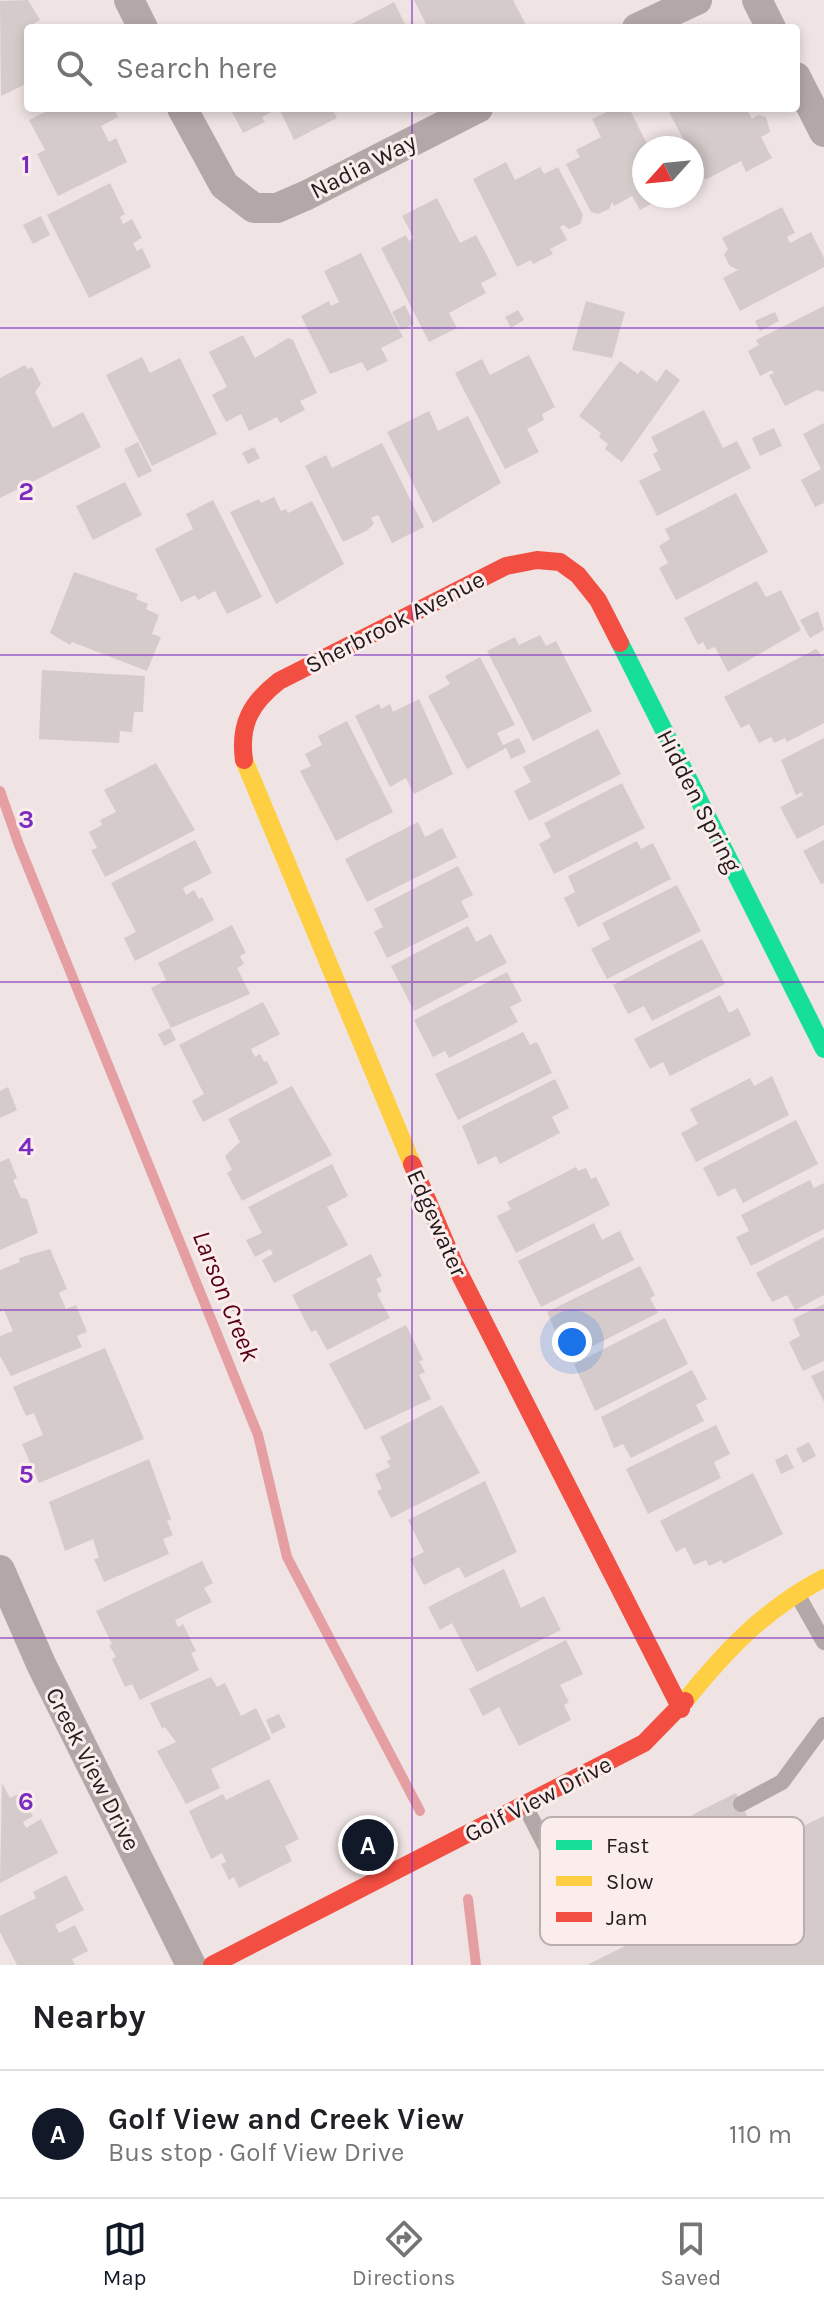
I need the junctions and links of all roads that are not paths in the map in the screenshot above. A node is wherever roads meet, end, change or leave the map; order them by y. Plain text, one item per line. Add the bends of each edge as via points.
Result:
1 (129, 0) edge
2 (697, 0) edge
3 (757, 0) edge
4 (141, 24) edge
5 (646, 24) edge
6 (769, 24) edge
7 (800, 85) edge
8 (184, 112) edge
9 (470, 112) edge
10 (824, 132) edge
11 (563, 561) joint
12 (244, 718) joint
13 (824, 1049) edge
14 (0, 1570) edge
15 (824, 1578) edge
16 (796, 1593) junction
17 (824, 1642) edge
18 (681, 1709) junction
19 (824, 1725) edge
20 (741, 1804) dead end
21 (525, 1806) junction
22 (540, 1835) edge
23 (191, 1965) edge
24 (212, 1965) edge

1 - 4 street
2 - 5 street
3 - 6 street
7 - 10 street
8 - 9 street, Nadia Way via 224,185 254,208 277,208
11 - 12 street, Sherbrook Avenue via 540,557 506,566 279,681 257,696
11 - 13 street, Hidden Spring via 598,600
12 - 18 street, Edgewater via 245,770 440,1233
14 - 23 street, Creek View Drive via 41,1664
15 - 16 street, Golf View Drive
16 - 17 lane
16 - 18 street, Golf View Drive via 743,1633
18 - 21 street, Golf View Drive via 644,1743
19 - 20 lane via 782,1782
21 - 22 lane
21 - 24 street, Golf View Drive

